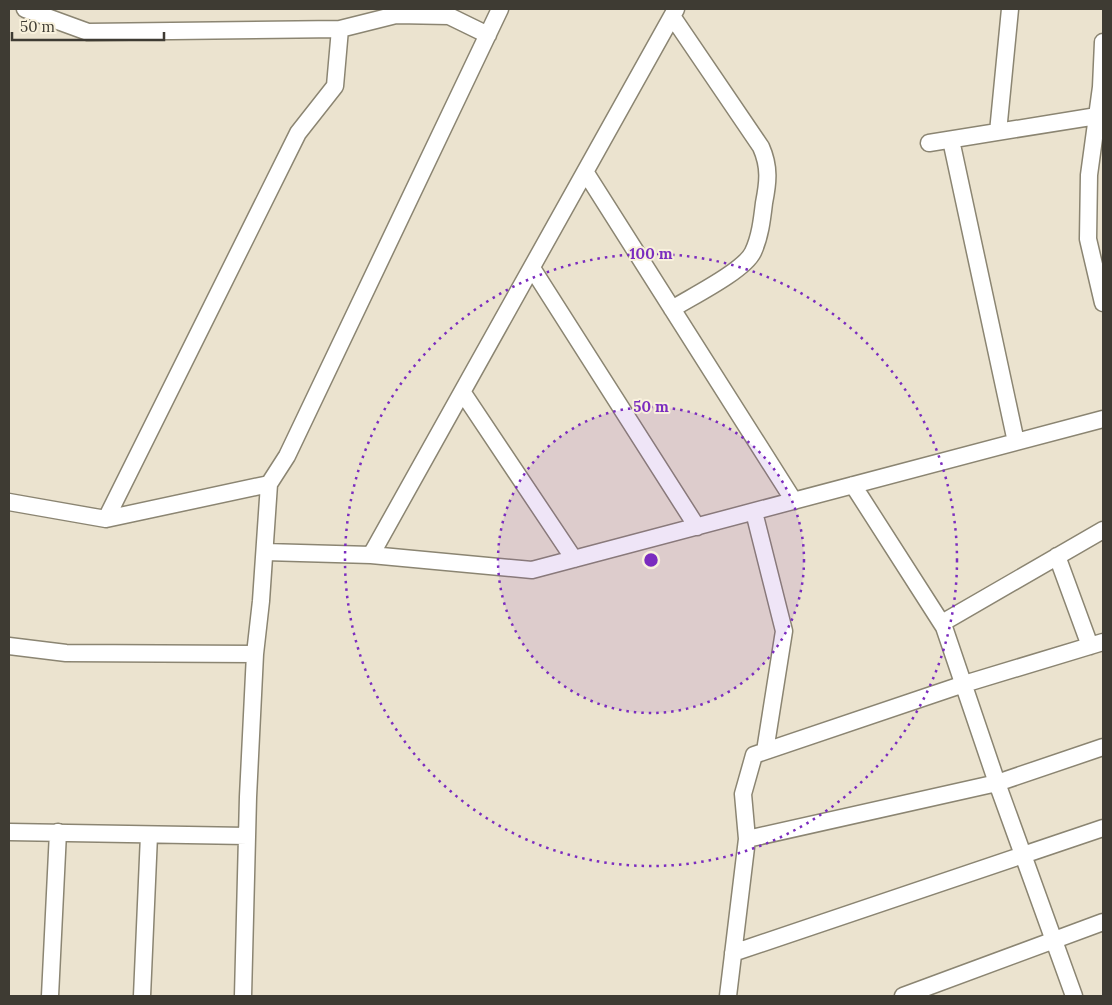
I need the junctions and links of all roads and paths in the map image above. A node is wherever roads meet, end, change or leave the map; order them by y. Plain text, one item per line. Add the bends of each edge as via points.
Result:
1 (25, 9) edge
2 (500, 9) edge
3 (1010, 9) edge
4 (674, 12) edge
5 (340, 29) junction
6 (488, 35) junction
7 (1103, 42) edge
8 (1098, 116) junction
9 (998, 132) junction
10 (951, 140) junction
11 (929, 143) dead end
12 (586, 173) junction
13 (532, 268) junction
14 (1103, 303) edge
15 (672, 309) junction
16 (462, 393) junction
17 (1103, 419) edge
18 (1016, 442) junction
19 (269, 484) junction
20 (853, 485) junction
21 (794, 501) junction
22 (9, 502) edge
23 (754, 512) junction
24 (106, 519) junction
25 (697, 527) junction
26 (1103, 530) edge
27 (265, 552) junction
28 (371, 555) junction
29 (1057, 556) junction
30 (574, 559) junction
31 (942, 623) junction
32 (1097, 644) edge
33 (9, 646) edge
34 (255, 654) junction
35 (964, 684) junction
36 (1103, 747) edge
37 (765, 751) junction
38 (997, 783) junction
39 (1103, 828) edge
40 (9, 832) edge
41 (58, 832) junction
42 (149, 835) junction
43 (247, 836) junction
44 (747, 839) junction
45 (1024, 855) junction
46 (1103, 922) edge
47 (1054, 941) junction
48 (733, 953) junction
49 (50, 996) edge
50 (142, 996) edge
51 (243, 996) edge
52 (728, 996) edge
53 (903, 996) edge
54 (1074, 996) edge

1 - 5 street via 88,32
2 - 6 street
3 - 9 street
4 - 12 street
4 - 15 street via 761,147 768,174 759,237 752,254 737,269
5 - 6 street via 396,15 449,16
5 - 24 street via 335,86 298,133
6 - 19 street via 287,456
7 - 8 street
8 - 9 street
8 - 14 street via 1089,175 1088,239
9 - 10 street
10 - 11 street
10 - 18 street
12 - 13 street
12 - 15 street
13 - 16 street
13 - 25 street
15 - 21 street
16 - 28 street
16 - 30 street
17 - 18 street
18 - 20 street
19 - 24 street
19 - 27 street
20 - 21 street
20 - 31 street
21 - 23 street
22 - 24 street
23 - 25 street
23 - 37 street via 784,631
25 - 30 street
26 - 29 street
27 - 28 street
27 - 34 street
28 - 30 street via 532,570
29 - 31 street
29 - 32 street
31 - 35 street
32 - 35 street
33 - 34 street via 66,653
34 - 43 street
35 - 37 street
35 - 38 street
36 - 38 street
37 - 44 street via 754,755 743,794
38 - 44 street
38 - 45 street
39 - 45 street
40 - 41 street
41 - 42 street
41 - 49 street
42 - 43 street
42 - 50 street
43 - 51 street
44 - 48 street
45 - 47 street
45 - 48 street
46 - 47 street
47 - 53 street
47 - 54 street
48 - 52 street

